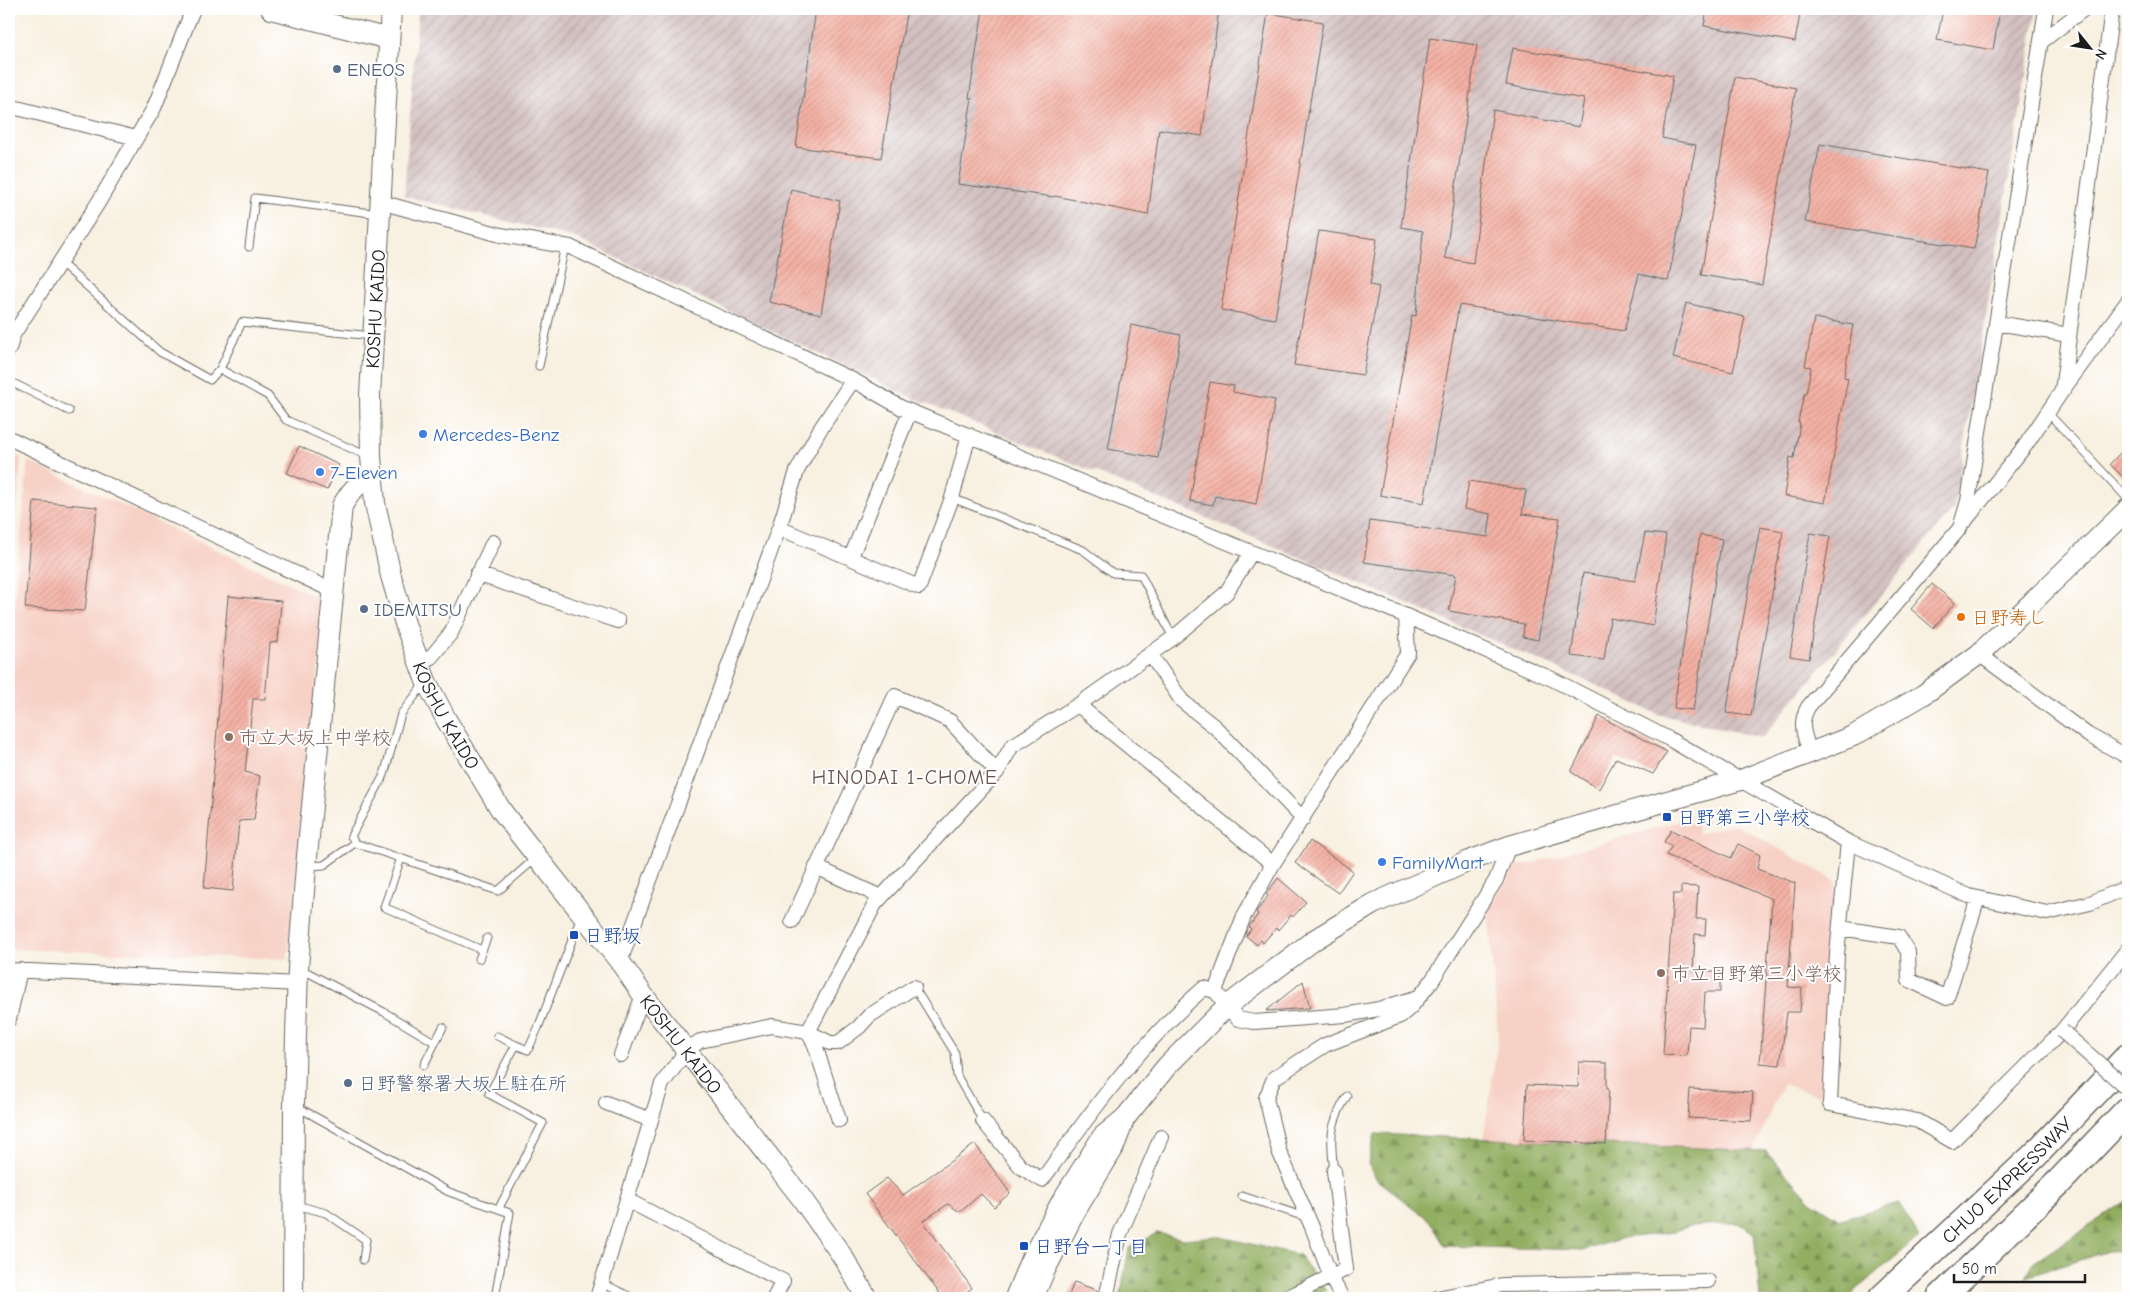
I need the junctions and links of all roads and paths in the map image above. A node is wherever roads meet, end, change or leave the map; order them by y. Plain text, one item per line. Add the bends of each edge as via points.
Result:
1 (193, 9) edge
2 (271, 9) edge
3 (391, 9) edge
4 (2046, 9) edge
5 (2084, 9) edge
6 (2112, 9) edge
7 (389, 39) junction
8 (2041, 42) junction
9 (10, 110) edge
10 (136, 138) junction
11 (380, 208) junction
12 (565, 246) junction
13 (249, 247) dead end
14 (60, 263) junction
15 (2126, 309) edge
16 (1997, 323) junction
17 (2069, 335) junction
18 (373, 336) junction
19 (10, 340) edge
20 (539, 366) dead end
21 (220, 369) junction
22 (853, 380) junction
23 (9, 381) edge
24 (2062, 391) junction
25 (69, 411) dead end
26 (910, 411) junction
27 (2048, 413) junction
28 (970, 435) junction
29 (9, 438) edge
30 (372, 466) junction
31 (952, 498) junction
32 (2128, 499) edge
33 (2128, 509) edge
34 (779, 528) junction
35 (1960, 528) junction
36 (492, 542) dead end
37 (1251, 553) junction
38 (851, 557) junction
39 (478, 574) junction
40 (333, 591) junction
41 (1406, 616) junction
42 (618, 620) dead end
43 (1173, 638) junction
44 (1150, 654) junction
45 (1979, 654) junction
46 (419, 662) junction
47 (426, 681) junction
48 (1078, 705) junction
49 (1810, 754) junction
50 (2128, 757) edge
51 (997, 772) junction
52 (1741, 780) junction
53 (1303, 819) junction
54 (1848, 842) junction
55 (354, 843) junction
56 (1509, 846) junction
57 (401, 858) junction
58 (536, 858) junction
59 (1273, 864) junction
60 (306, 866) junction
61 (816, 867) junction
62 (2128, 888) edge
63 (881, 897) junction
64 (1978, 898) junction
65 (582, 915) junction
66 (792, 921) dead end
67 (1840, 928) junction
68 (487, 938) dead end
69 (2128, 949) edge
70 (482, 950) junction
71 (479, 959) dead end
72 (620, 962) junction
73 (14, 970) edge
74 (298, 976) junction
75 (914, 987) joint
76 (643, 995) junction
77 (1422, 996) junction
78 (1221, 998) junction
79 (9, 1019) edge
80 (443, 1027) dead end
81 (2062, 1030) junction
82 (808, 1032) junction
83 (497, 1036) dead end
84 (434, 1042) junction
85 (516, 1046) junction
86 (687, 1050) junction
87 (621, 1055) dead end
88 (2128, 1058) edge
89 (424, 1065) dead end
90 (2128, 1089) edge
91 (1346, 1096) dead end
92 (606, 1103) dead end
93 (294, 1104) junction
94 (2128, 1110) edge
95 (1125, 1118) junction
96 (651, 1120) junction
97 (839, 1120) dead end
98 (983, 1121) joint
99 (1161, 1137) dead end
100 (1334, 1171) joint
101 (1242, 1196) dead end
102 (627, 1200) junction
103 (294, 1205) junction
104 (499, 1208) junction
105 (1308, 1218) junction
106 (363, 1260) dead end
107 (1331, 1277) junction
108 (1708, 1281) dead end
109 (602, 1283) junction
110 (1945, 1294) edge
111 (293, 1298) edge
112 (495, 1298) edge
113 (597, 1298) edge
114 (633, 1298) edge
115 (774, 1298) edge
116 (867, 1298) edge
117 (1015, 1298) edge
118 (1033, 1298) edge
119 (1106, 1298) edge
120 (1286, 1298) edge
121 (1342, 1298) edge
122 (1437, 1298) edge
123 (1882, 1298) edge

1 - 10 street via 154,108
2 - 7 street
3 - 7 street, KOSHU KAIDO
4 - 8 street
5 - 8 street
6 - 17 street
7 - 11 street, KOSHU KAIDO
8 - 16 street
9 - 10 street
10 - 14 street
11 - 12 street
11 - 13 lane via 255,198
11 - 18 street, KOSHU KAIDO
12 - 20 lane
12 - 22 street
14 - 19 street
14 - 21 lane via 160,352 210,380
15 - 24 street
16 - 17 street
16 - 35 street via 1968,501
17 - 24 street
18 - 21 lane via 242,322
18 - 30 street, KOSHU KAIDO via 370,396
21 - 30 lane via 268,396 286,420
22 - 26 street
22 - 34 street via 798,470
23 - 25 lane
24 - 27 street
26 - 28 street
26 - 38 street
27 - 32 lane
27 - 35 street
28 - 31 street
28 - 37 street
29 - 40 street
30 - 40 street via 342,506
30 - 46 street, KOSHU KAIDO via 375,503 391,576
31 - 38 street via 919,587
31 - 43 lane via 1083,550 1113,573 1141,575
33 - 45 street
34 - 38 street
34 - 72 street
35 - 49 street via 1808,707 1802,718
36 - 39 street
37 - 41 street
37 - 43 street via 1226,594
39 - 42 street
39 - 46 street via 451,633 431,657
40 - 60 street
41 - 52 street via 1552,679
41 - 53 street via 1408,653
43 - 44 street
44 - 48 street
44 - 53 street via 1182,701 1215,727
45 - 49 street via 1901,709 1853,736
45 - 50 street via 2088,735
46 - 47 street, KOSHU KAIDO
47 - 55 lane via 402,714 384,775 351,836
47 - 58 street, KOSHU KAIDO via 501,810
48 - 51 street via 1012,746
48 - 59 street
49 - 52 street
51 - 61 street via 950,721 895,696
51 - 63 street
52 - 54 street
52 - 56 street
53 - 59 street
54 - 64 street
54 - 67 street
55 - 57 lane
55 - 60 lane via 324,866
56 - 77 street via 1496,880
56 - 78 street via 1373,904
57 - 58 lane via 498,891
57 - 70 lane via 384,907
58 - 65 street, KOSHU KAIDO
59 - 78 street via 1244,916
60 - 74 street
61 - 63 street
61 - 66 street
62 - 64 street via 2090,903 2047,913
63 - 82 street
64 - 67 street via 1947,998 1909,980 1908,952 1899,937
65 - 72 street, KOSHU KAIDO
65 - 85 lane via 528,1050
67 - 81 street via 1830,1104 1918,1121 1952,1141
68 - 70 lane
69 - 81 street
70 - 71 lane
72 - 76 street, KOSHU KAIDO
73 - 74 street
73 - 79 street
74 - 84 lane via 384,1012
74 - 93 street
75 - 82 street via 869,1016 838,1043 830,1043
75 - 98 lane via 955,1053 958,1076
76 - 86 street, KOSHU KAIDO
76 - 87 street
77 - 78 street via 1379,1009 1303,1020 1254,1022 1238,1019
77 - 105 street via 1400,1016 1324,1045 1274,1078 1266,1098 1279,1151
78 - 95 street
78 - 98 street via 1204,988 1145,1047 1093,1108 1042,1180 1021,1167
80 - 84 lane
81 - 90 street, bridge
82 - 86 street via 772,1026 700,1041
82 - 97 street via 816,1045
83 - 85 lane
84 - 89 lane
85 - 104 lane via 490,1094 543,1123
86 - 96 street via 662,1084
86 - 116 street, KOSHU KAIDO via 822,1226
88 - 123 highway, CHUO EXPRESSWAY via 2034,1156
91 - 100 lane via 1335,1116 1330,1140
92 - 96 street
93 - 103 street
93 - 104 lane via 449,1192
94 - 110 highway, CHUO EXPRESSWAY
95 - 117 street via 1102,1137 1063,1199 1030,1261
95 - 118 street via 1113,1149 1076,1210
96 - 102 street
99 - 119 street via 1120,1234
100 - 107 street via 1346,1269
101 - 105 lane
102 - 109 street
102 - 115 street via 783,1281
103 - 106 lane via 326,1213 366,1240
103 - 111 street
104 - 112 lane via 510,1213
105 - 107 street
107 - 120 street
107 - 121 street
108 - 122 street via 1502,1285
109 - 113 street
109 - 114 lane

